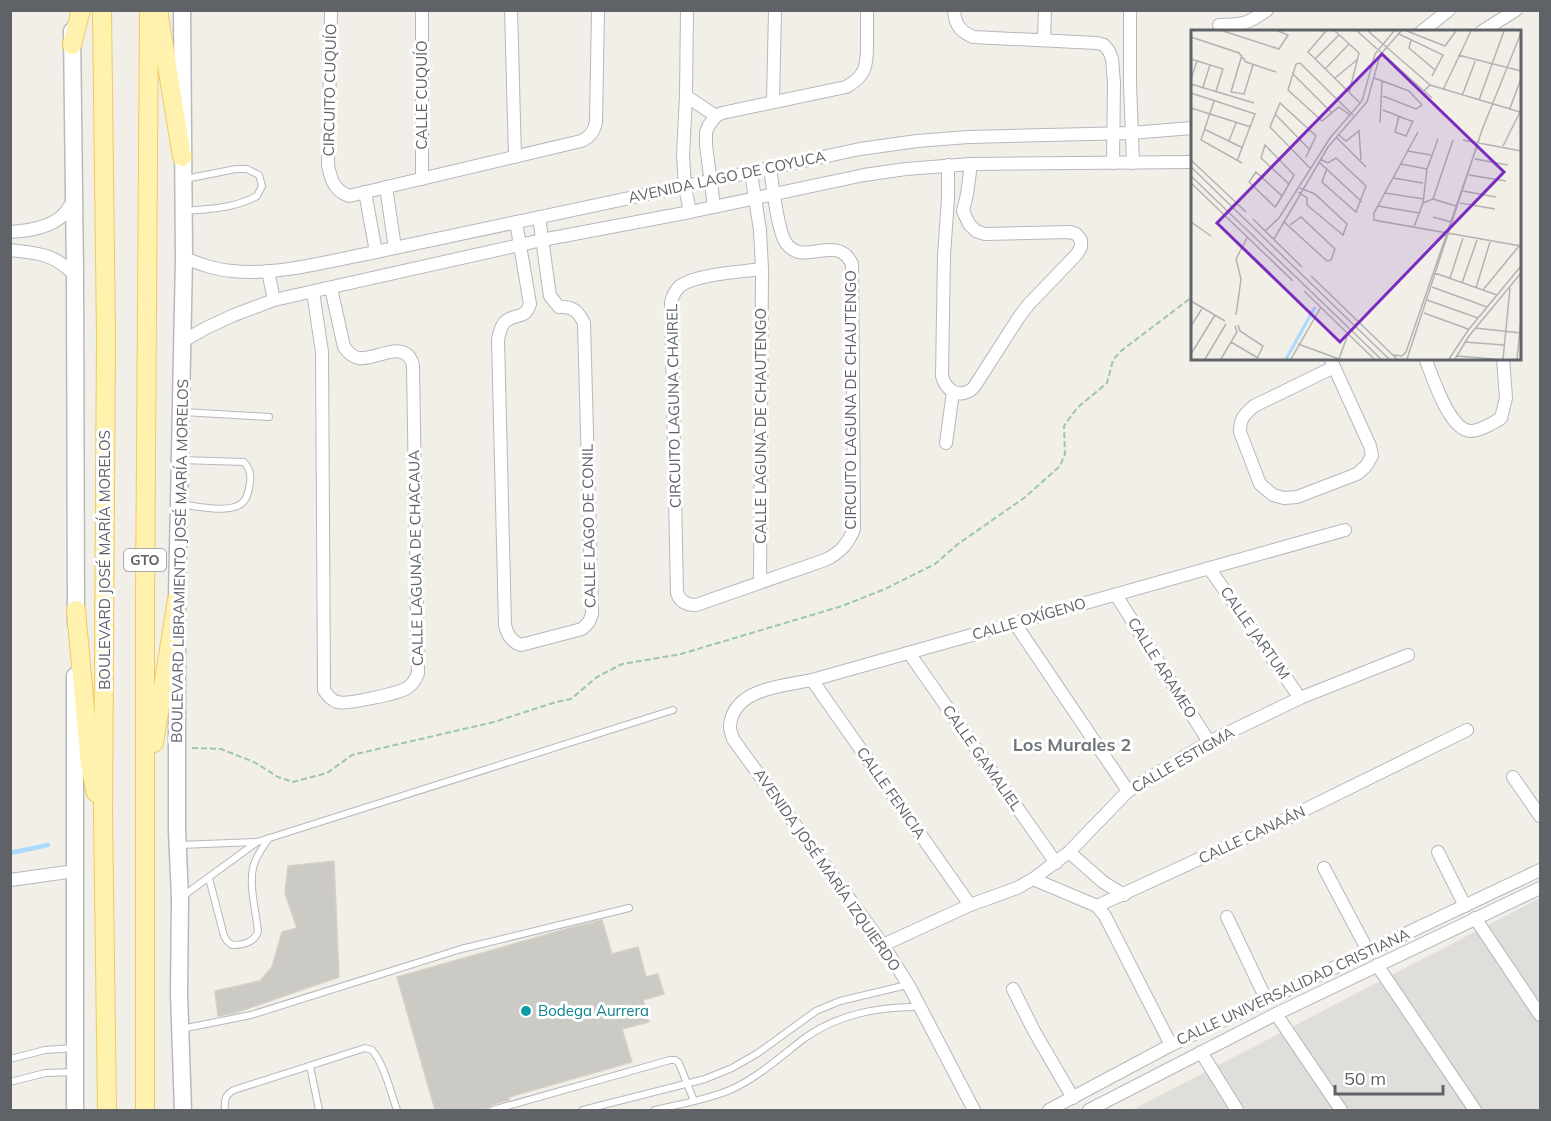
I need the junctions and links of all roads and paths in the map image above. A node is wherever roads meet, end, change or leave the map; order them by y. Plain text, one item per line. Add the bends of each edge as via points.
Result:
1 (72, 10) edge
2 (81, 10) edge
3 (102, 10) edge
4 (149, 10) edge
5 (158, 10) edge
6 (182, 10) edge
7 (331, 10) edge
8 (422, 10) edge
9 (512, 10) edge
10 (598, 10) edge
11 (687, 10) edge
12 (775, 10) edge
13 (867, 10) edge
14 (954, 10) edge
15 (1045, 10) edge
16 (1130, 10) edge
17 (1219, 10) edge
18 (1267, 10) edge
19 (1449, 10) edge
20 (1516, 10) edge
21 (1219, 28) edge
22 (1239, 28) edge
23 (1424, 30) edge
24 (1484, 30) edge
25 (1044, 40) junction
26 (72, 45) junction
27 (686, 96) junction
28 (773, 102) junction
29 (716, 116) junction
30 (1191, 128) edge
31 (1113, 133) junction
32 (1131, 133) junction
33 (182, 157) junction
34 (515, 157) junction
35 (1191, 162) edge
36 (1113, 163) junction
37 (1133, 163) junction
38 (971, 164) junction
39 (948, 165) junction
40 (770, 169) junction
41 (751, 173) junction
42 (422, 178) junction
43 (182, 179) junction
44 (711, 181) junction
45 (685, 186) junction
46 (386, 187) junction
47 (364, 192) junction
48 (774, 195) junction
49 (754, 198) junction
50 (74, 200) junction
51 (714, 207) junction
52 (182, 212) junction
53 (690, 212) junction
54 (539, 217) junction
55 (516, 222) junction
56 (10, 232) edge
57 (542, 240) junction
58 (519, 245) junction
59 (395, 248) junction
60 (10, 250) edge
61 (376, 252) junction
62 (184, 258) junction
63 (762, 269) junction
64 (268, 271) junction
65 (75, 275) junction
66 (331, 288) junction
67 (313, 292) junction
68 (274, 300) junction
69 (183, 341) junction
70 (344, 347) junction
71 (322, 352) junction
72 (1426, 360) edge
73 (1503, 360) edge
74 (1332, 363) edge
75 (953, 392) junction
76 (181, 412) junction
77 (269, 417) dead end
78 (946, 443) dead end
79 (180, 460) junction
80 (179, 504) junction
81 (1345, 530) dead end
82 (1209, 568) junction
83 (760, 582) junction
84 (1116, 595) junction
85 (177, 600) junction
86 (682, 601) joint
87 (76, 610) junction
88 (1014, 622) junction
89 (909, 653) junction
90 (1408, 655) dead end
91 (812, 680) junction
92 (1300, 698) junction
93 (673, 710) dead end
94 (729, 726) joint
95 (1467, 729) dead end
96 (1209, 742) junction
97 (1513, 777) dead end
98 (1128, 791) junction
99 (145, 810) junction
100 (103, 813) junction
101 (1540, 816) edge
102 (269, 838) junction
103 (257, 842) junction
104 (178, 845) junction
105 (1069, 852) junction
106 (1438, 852) dead end
107 (1056, 863) junction
108 (1324, 868) dead end
109 (1540, 870) edge
110 (75, 871) junction
111 (210, 878) junction
112 (1034, 879) junction
113 (13, 883) edge
114 (1540, 888) edge
115 (1124, 895) junction
116 (180, 898) junction
117 (970, 905) junction
118 (1098, 906) junction
119 (1465, 906) junction
120 (629, 908) dead end
121 (1227, 917) dead end
122 (1475, 918) junction
123 (883, 945) junction
124 (1368, 951) junction
125 (1377, 965) junction
126 (908, 984) junction
127 (1013, 989) dead end
128 (1266, 999) junction
129 (920, 1006) junction
130 (1276, 1014) junction
131 (1540, 1015) edge
132 (180, 1029) junction
133 (1171, 1045) junction
134 (76, 1048) junction
135 (1201, 1052) junction
136 (10, 1059) edge
137 (310, 1066) junction
138 (75, 1072) junction
139 (10, 1082) edge
140 (687, 1084) junction
141 (1073, 1098) junction
142 (694, 1101) junction
143 (75, 1110) edge
144 (107, 1110) edge
145 (145, 1110) edge
146 (183, 1110) edge
147 (225, 1110) edge
148 (319, 1110) edge
149 (396, 1110) edge
150 (494, 1110) edge
151 (583, 1110) edge
152 (655, 1110) edge
153 (974, 1110) edge
154 (1049, 1110) edge
155 (1089, 1110) edge
156 (1237, 1110) edge
157 (1341, 1110) edge
158 (1475, 1110) edge

1 - 26 street
2 - 26 main road
3 - 100 main road, BOULEVARD JOSÉ MARÍA MORELOS / GTO via 106,337
4 - 99 main road, GTO
5 - 33 main road
6 - 33 street, BOULEVARD LIBRAMIENTO JOSÉ MARÍA MORELOS
7 - 47 street, CIRCUITO CUQUÍO via 330,179 341,193 349,196
8 - 42 street, CALLE CUQUÍO
9 - 34 street
10 - 34 street via 594,131 581,141
11 - 27 street
12 - 28 street
13 - 28 street via 867,62 855,82
14 - 25 street via 958,27 973,37
15 - 25 street
16 - 32 street
17 - 21 street
18 - 22 street
19 - 23 street
20 - 24 street
21 - 22 street
25 - 31 street via 1097,43 1109,51 1114,83
26 - 50 street
27 - 29 street
27 - 45 street
28 - 29 street
29 - 44 street via 706,132
30 - 32 street, AVENIDA LAGO DE COYUCA
31 - 32 street, AVENIDA LAGO DE COYUCA
31 - 36 street
31 - 40 street, AVENIDA LAGO DE COYUCA via 917,141
32 - 37 street
33 - 43 street, BOULEVARD LIBRAMIENTO JOSÉ MARÍA MORELOS
34 - 42 street
35 - 37 street, AVENIDA LAGO DE COYUCA
36 - 37 street, AVENIDA LAGO DE COYUCA
36 - 38 street, AVENIDA LAGO DE COYUCA
38 - 39 street, AVENIDA LAGO DE COYUCA
38 - 75 street via 963,211 976,231 1070,232 1081,240 1081,247 1019,317 976,384 968,392
39 - 48 street, AVENIDA LAGO DE COYUCA via 864,175
39 - 75 street via 942,376
40 - 41 street, AVENIDA LAGO DE COYUCA
40 - 48 street, CIRCUITO LAGUNA DE CHAUTENGO
41 - 44 street, AVENIDA LAGO DE COYUCA
41 - 49 street
42 - 46 street
43 - 52 street, BOULEVARD LIBRAMIENTO JOSÉ MARÍA MORELOS
43 - 52 lane via 248,169 259,175 262,186 258,196 247,202
44 - 45 street, AVENIDA LAGO DE COYUCA
44 - 51 street
45 - 53 street
45 - 54 street, AVENIDA LAGO DE COYUCA
46 - 47 street
46 - 59 street
47 - 61 street
48 - 49 street, AVENIDA LAGO DE COYUCA
48 - 83 street, CIRCUITO LAGUNA DE CHAUTENGO via 784,241 792,249 803,253 836,250 852,264 854,530 836,555
49 - 51 street, AVENIDA LAGO DE COYUCA
49 - 63 street
50 - 56 street via 63,216 51,223 34,230
50 - 65 street
51 - 53 street, AVENIDA LAGO DE COYUCA
52 - 62 street, BOULEVARD LIBRAMIENTO JOSÉ MARÍA MORELOS
53 - 57 street, AVENIDA LAGO DE COYUCA
54 - 55 street, AVENIDA LAGO DE COYUCA
54 - 57 street, CALLE LAGO DE CONIL
55 - 58 street, CALLE LAGO DE CONIL
55 - 59 street, AVENIDA LAGO DE COYUCA
57 - 58 street, AVENIDA LAGO DE COYUCA
57 - 58 street, CALLE LAGO DE CONIL via 550,296 559,307 569,306 584,323 592,614 582,629 521,645 510,638 505,625 498,340 506,321 524,314 530,304
58 - 66 street, AVENIDA LAGO DE COYUCA
59 - 61 street, AVENIDA LAGO DE COYUCA
60 - 65 street via 48,255
61 - 64 street, AVENIDA LAGO DE COYUCA
62 - 64 street, AVENIDA LAGO DE COYUCA via 235,272
62 - 69 street, BOULEVARD LIBRAMIENTO JOSÉ MARÍA MORELOS
63 - 83 street, CALLE LAGUNA DE CHAUTENGO
63 - 86 street, CIRCUITO LAGUNA CHAIREL via 696,279 679,287 672,297 677,593
64 - 68 street
65 - 87 street
66 - 67 street, AVENIDA LAGO DE COYUCA
66 - 70 street
67 - 68 street, AVENIDA LAGO DE COYUCA
67 - 71 street, CALLE LAGUNA DE CHACAUA
68 - 69 street, AVENIDA LAGO DE COYUCA
69 - 76 street, BOULEVARD LIBRAMIENTO JOSÉ MARÍA MORELOS
70 - 71 street
70 - 71 street, CALLE LAGUNA DE CHACAUA via 360,359 401,351 413,365 418,673 403,690 345,704 334,701 324,690
72 - 73 street via 1449,414 1464,429 1472,431 1501,418 1506,399
74 - 74 street via 1372,456 1357,474 1297,497 1273,495 1260,484 1240,423 1254,406
75 - 78 street
76 - 77 lane
76 - 79 street, BOULEVARD LIBRAMIENTO JOSÉ MARÍA MORELOS
79 - 80 street, BOULEVARD LIBRAMIENTO JOSÉ MARÍA MORELOS
79 - 80 lane via 244,462 251,477 245,501 238,506 220,509
80 - 85 street, BOULEVARD LIBRAMIENTO JOSÉ MARÍA MORELOS
81 - 82 street, CALLE OXÍGENO
82 - 84 street, CALLE OXÍGENO
82 - 92 street, CALLE JARTUM
83 - 86 street, CIRCUITO LAGUNA DE CHAUTENGO via 696,605
84 - 88 street, CALLE OXÍGENO
84 - 96 street, CALLE ARAMEO
85 - 99 main road
85 - 104 street, BOULEVARD LIBRAMIENTO JOSÉ MARÍA MORELOS
87 - 100 main road via 90,764
87 - 110 street
88 - 89 street, CALLE OXÍGENO
88 - 98 street
89 - 91 street, CALLE OXÍGENO
89 - 107 street, CALLE GAMALIEL
90 - 92 street, CALLE ESTIGMA
91 - 94 street, CALLE OXÍGENO via 761,691 743,700
91 - 117 street, CALLE FENICIA
92 - 96 street, CALLE ESTIGMA
93 - 102 lane
94 - 123 street, AVENIDA JOSÉ MARÍA IZQUIERDO via 733,739
95 - 115 street, CALLE CANAÁN
96 - 98 street, CALLE ESTIGMA
97 - 101 street
98 - 105 street, CALLE ESTIGMA
99 - 145 main road, GTO
100 - 144 main road, BOULEVARD JOSÉ MARÍA MORELOS / GTO
102 - 103 lane
102 - 111 lane via 253,866 258,931 250,942 232,945 227,941
103 - 104 lane
103 - 111 lane
104 - 116 street, BOULEVARD LIBRAMIENTO JOSÉ MARÍA MORELOS
105 - 107 street, CALLE ESTIGMA
105 - 115 street via 1102,882
106 - 119 street
107 - 112 street, CALLE ESTIGMA
108 - 124 street
109 - 119 street, CALLE UNIVERSALIDAD CRISTIANA
110 - 113 street
110 - 134 street
111 - 116 lane
112 - 117 street, CALLE ESTIGMA
112 - 118 street
114 - 122 street, CALLE UNIVERSALIDAD CRISTIANA
115 - 118 street, CALLE CANAÁN
116 - 132 street, BOULEVARD LIBRAMIENTO JOSÉ MARÍA MORELOS
117 - 123 street, CALLE ESTIGMA
118 - 133 street
119 - 124 street, CALLE UNIVERSALIDAD CRISTIANA
120 - 132 lane via 461,949 251,1015
121 - 128 street
122 - 125 street, CALLE UNIVERSALIDAD CRISTIANA
122 - 131 street
123 - 126 street, AVENIDA JOSÉ MARÍA IZQUIERDO
124 - 128 street, CALLE UNIVERSALIDAD CRISTIANA
125 - 130 street, CALLE UNIVERSALIDAD CRISTIANA
125 - 158 street
126 - 129 street, AVENIDA JOSÉ MARÍA IZQUIERDO
126 - 140 lane via 816,1011 732,1068
127 - 141 street
128 - 133 street, CALLE UNIVERSALIDAD CRISTIANA
129 - 142 lane via 880,1009 827,1025 756,1076 730,1090
129 - 153 street, AVENIDA JOSÉ MARÍA IZQUIERDO
130 - 135 street, CALLE UNIVERSALIDAD CRISTIANA
130 - 157 street
132 - 146 street, BOULEVARD LIBRAMIENTO JOSÉ MARÍA MORELOS
133 - 141 street, CALLE UNIVERSALIDAD CRISTIANA
134 - 136 lane via 45,1050
134 - 138 street
135 - 155 street, CALLE UNIVERSALIDAD CRISTIANA
135 - 156 street
137 - 147 lane via 234,1090 224,1100
137 - 148 lane
137 - 149 lane via 365,1048 372,1050
138 - 139 lane via 45,1073
138 - 143 street
140 - 142 lane
140 - 150 lane via 679,1063 670,1060
140 - 151 lane
141 - 154 street, CALLE UNIVERSALIDAD CRISTIANA
142 - 152 lane

